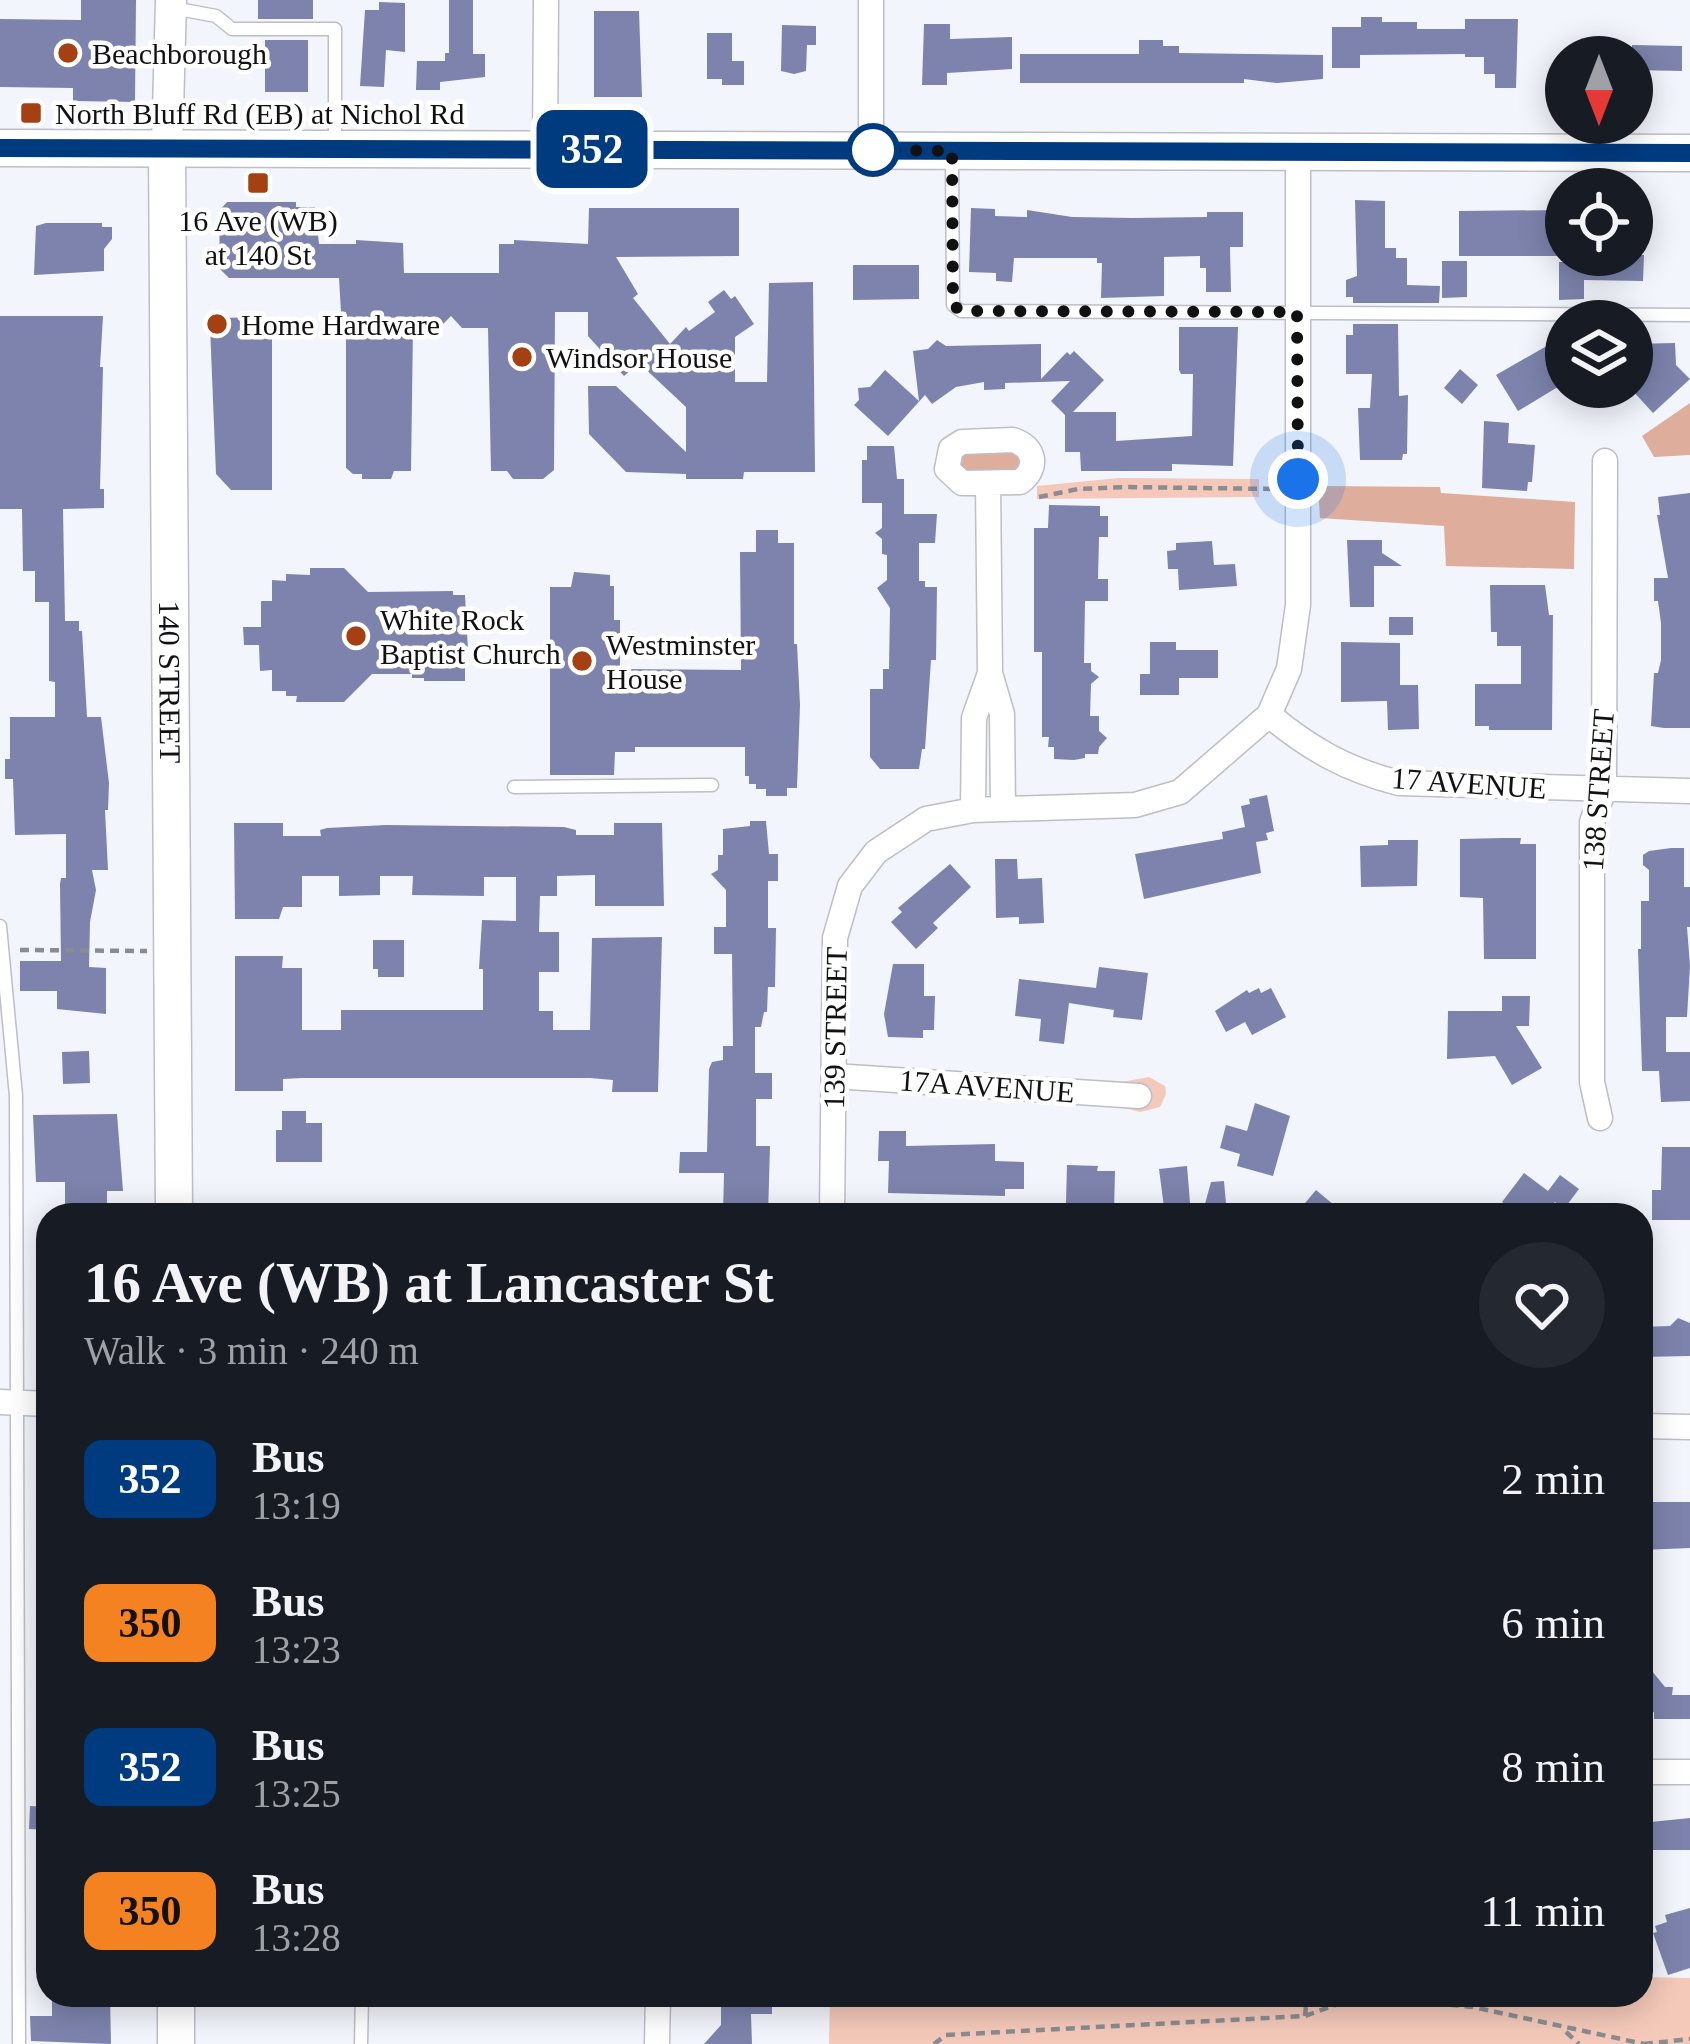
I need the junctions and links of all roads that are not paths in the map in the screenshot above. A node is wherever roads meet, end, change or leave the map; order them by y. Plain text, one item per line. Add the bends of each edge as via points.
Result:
1 (545, 0) edge
2 (871, 0) edge
3 (171, 4) edge
4 (0, 148) edge
5 (167, 148) junction
6 (334, 148) junction
7 (544, 149) junction
8 (871, 150) junction
9 (952, 151) junction
10 (1298, 153) junction
11 (1690, 153) edge
12 (1297, 312) junction
13 (1690, 315) edge
14 (1606, 461) dead end
15 (988, 484) dead end
16 (990, 674) junction
17 (1269, 716) junction
18 (712, 785) dead end
19 (514, 788) dead end
20 (1604, 790) junction
21 (1690, 791) edge
22 (1003, 809) junction
23 (974, 810) junction
24 (0, 926) edge
25 (834, 1076) junction
26 (1139, 1096) dead end
27 (1600, 1118) dead end
28 (174, 1203) edge
29 (832, 1203) edge
30 (9, 1402) edge
31 (1653, 1426) edge
32 (1690, 1426) edge
33 (1653, 1772) edge
34 (1690, 1772) edge
35 (176, 2007) edge
36 (362, 2007) edge
37 (658, 2007) edge
38 (19, 2044) edge
39 (176, 2044) edge
40 (361, 2044) edge
41 (657, 2044) edge

1 - 7 street
2 - 8 street
3 - 5 street
3 - 6 lane via 232,29 335,29
4 - 5 main road
5 - 6 main road
5 - 28 main road, 140 STREET
6 - 7 main road
7 - 8 main road
8 - 9 main road
9 - 10 main road
9 - 12 lane via 953,305 961,311
10 - 11 main road
10 - 12 street
12 - 13 lane
12 - 17 street via 1298,605 1289,669
14 - 20 street, 138 STREET
15 - 16 street
16 - 22 street via 1002,714
16 - 23 street via 974,718
17 - 20 street, 17 AVENUE via 1319,754 1399,783
17 - 22 street via 1180,792 1135,805
18 - 19 lane
20 - 21 street, 17 AVENUE
20 - 27 street, 138 STREET via 1592,822 1592,1082
22 - 23 street
23 - 25 street, 139 STREET via 926,819 876,852 850,886 835,938
24 - 30 lane via 16,1096
25 - 26 street, 17A AVENUE
25 - 29 street, 139 STREET
30 - 38 lane
31 - 32 street
33 - 34 street
35 - 39 main road
36 - 40 lane
37 - 41 street

